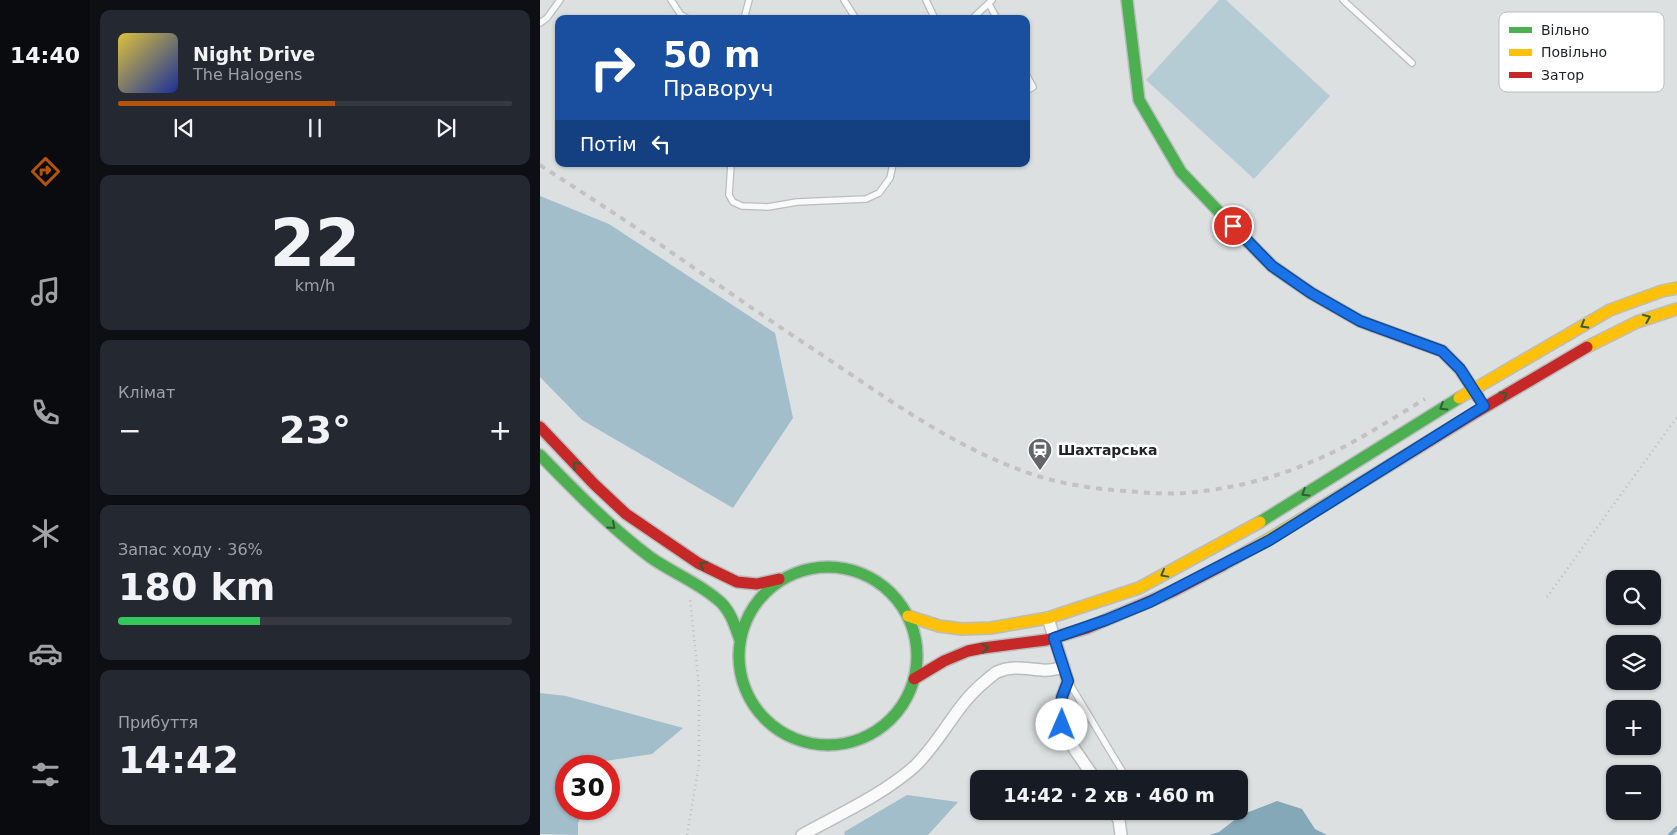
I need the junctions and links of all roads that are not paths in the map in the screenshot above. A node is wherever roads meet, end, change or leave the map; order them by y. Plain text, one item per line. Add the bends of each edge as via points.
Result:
1 (560, 0) edge
2 (670, 0) edge
3 (749, 0) edge
4 (844, 0) edge
5 (926, 0) edge
6 (1127, 0) edge
7 (1343, 0) edge
8 (990, 2) edge
9 (681, 15) edge
10 (745, 15) edge
11 (853, 15) edge
12 (933, 15) edge
13 (976, 15) edge
14 (995, 15) edge
15 (540, 23) edge
16 (1412, 63) dead end
17 (731, 167) edge
18 (892, 167) edge
19 (1677, 288) edge
20 (1677, 309) edge
21 (1473, 389) junction
22 (1484, 406) junction
23 (540, 427) edge
24 (540, 455) edge
25 (802, 570) junction
26 (908, 616) junction
27 (1048, 618) junction
28 (1054, 638) junction
29 (740, 640) junction
30 (1064, 667) junction
31 (914, 680) junction
32 (1068, 681) junction
33 (1089, 770) edge
34 (1122, 770) edge
35 (1119, 820) edge
36 (802, 835) edge
37 (1121, 835) edge

1 - 15 lane
2 - 9 lane
3 - 10 lane
4 - 11 lane
5 - 12 lane
6 - 21 main road via 1139,100 1181,172 1272,266 1360,321 1442,351 1460,369
7 - 16 lane
8 - 13 lane
8 - 14 lane
17 - 18 lane via 729,195 733,202 742,206 768,207 796,202 866,199 879,193 890,178
19 -> 21 main road via 1610,310
22 -> 20 main road via 1615,331
21 - 22 main road
21 -> 27 main road via 1260,522 1139,588
22 - 28 main road via 1270,540 1150,602
25 -> 23 main road via 757,584 737,582 698,563 626,514
24 -> 29 main road via 582,499 645,554 719,600 731,616
25 - 26 main road via 827,566 852,569 875,579 894,595
25 - 29 main road via 780,581 762,596 752,610
26 - 27 main road via 962,629 991,628
26 - 31 main road via 917,647
27 - 28 street
28 - 30 street
31 -> 28 main road via 939,664 974,650
29 - 31 main road via 739,665 745,689 775,728 797,740 821,745 869,736 894,715
30 - 32 street
30 - 36 street via 1043,670 1013,667 996,673 976,689 921,759 902,776
32 - 33 street via 1062,697 1062,725
32 - 34 lane
35 - 37 street

